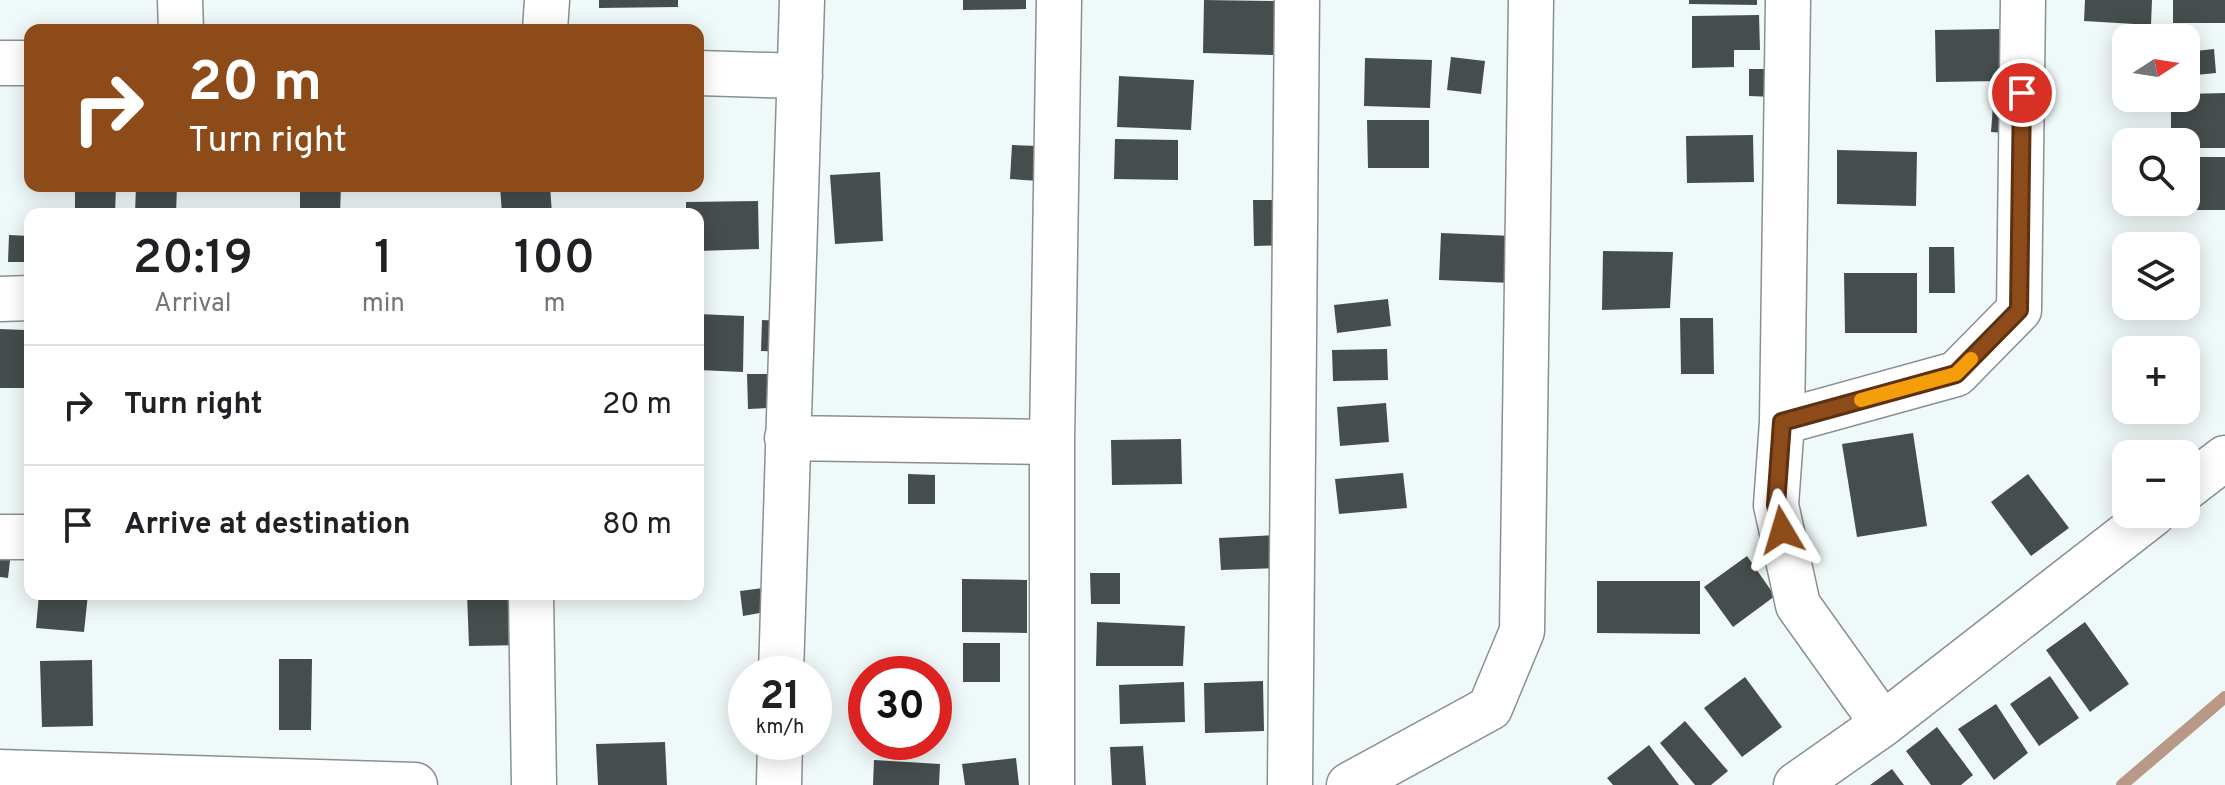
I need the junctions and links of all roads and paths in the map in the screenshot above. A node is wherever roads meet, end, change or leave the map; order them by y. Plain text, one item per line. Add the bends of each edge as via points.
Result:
1 (180, 0) edge
2 (547, 0) edge
3 (802, 0) edge
4 (1059, 0) edge
5 (1297, 0) edge
6 (1531, 0) edge
7 (1788, 0) edge
8 (2023, 0) edge
9 (181, 24) edge
10 (545, 24) edge
11 (0, 63) edge
12 (24, 63) edge
13 (704, 73) edge
14 (800, 76) junction
15 (24, 298) edge
16 (0, 299) edge
17 (1782, 422) junction
18 (787, 438) junction
19 (1052, 442) junction
20 (2225, 458) edge
21 (2200, 477) edge
22 (2135, 528) edge
23 (0, 537) edge
24 (24, 537) edge
25 (531, 600) edge
26 (781, 656) edge
27 (1883, 724) junction
28 (780, 760) edge
29 (0, 772) edge
30 (415, 785) edge
31 (534, 785) edge
32 (779, 785) edge
33 (1052, 785) edge
34 (1290, 785) edge
35 (1349, 785) edge
36 (1796, 785) edge

1 - 9 street
2 - 10 street
3 - 14 street
4 - 19 street
5 - 34 street
6 - 35 street via 1522,631 1490,708
7 - 17 street
8 - 17 street via 2019,310 1956,374
11 - 12 street
13 - 14 street
14 - 18 street
15 - 16 street
17 - 27 street via 1776,505 1798,605
18 - 19 street
18 - 26 street
19 - 33 street
20 - 21 street
22 - 27 street
23 - 24 street
25 - 31 street
27 - 36 street
28 - 32 street
29 - 30 street

